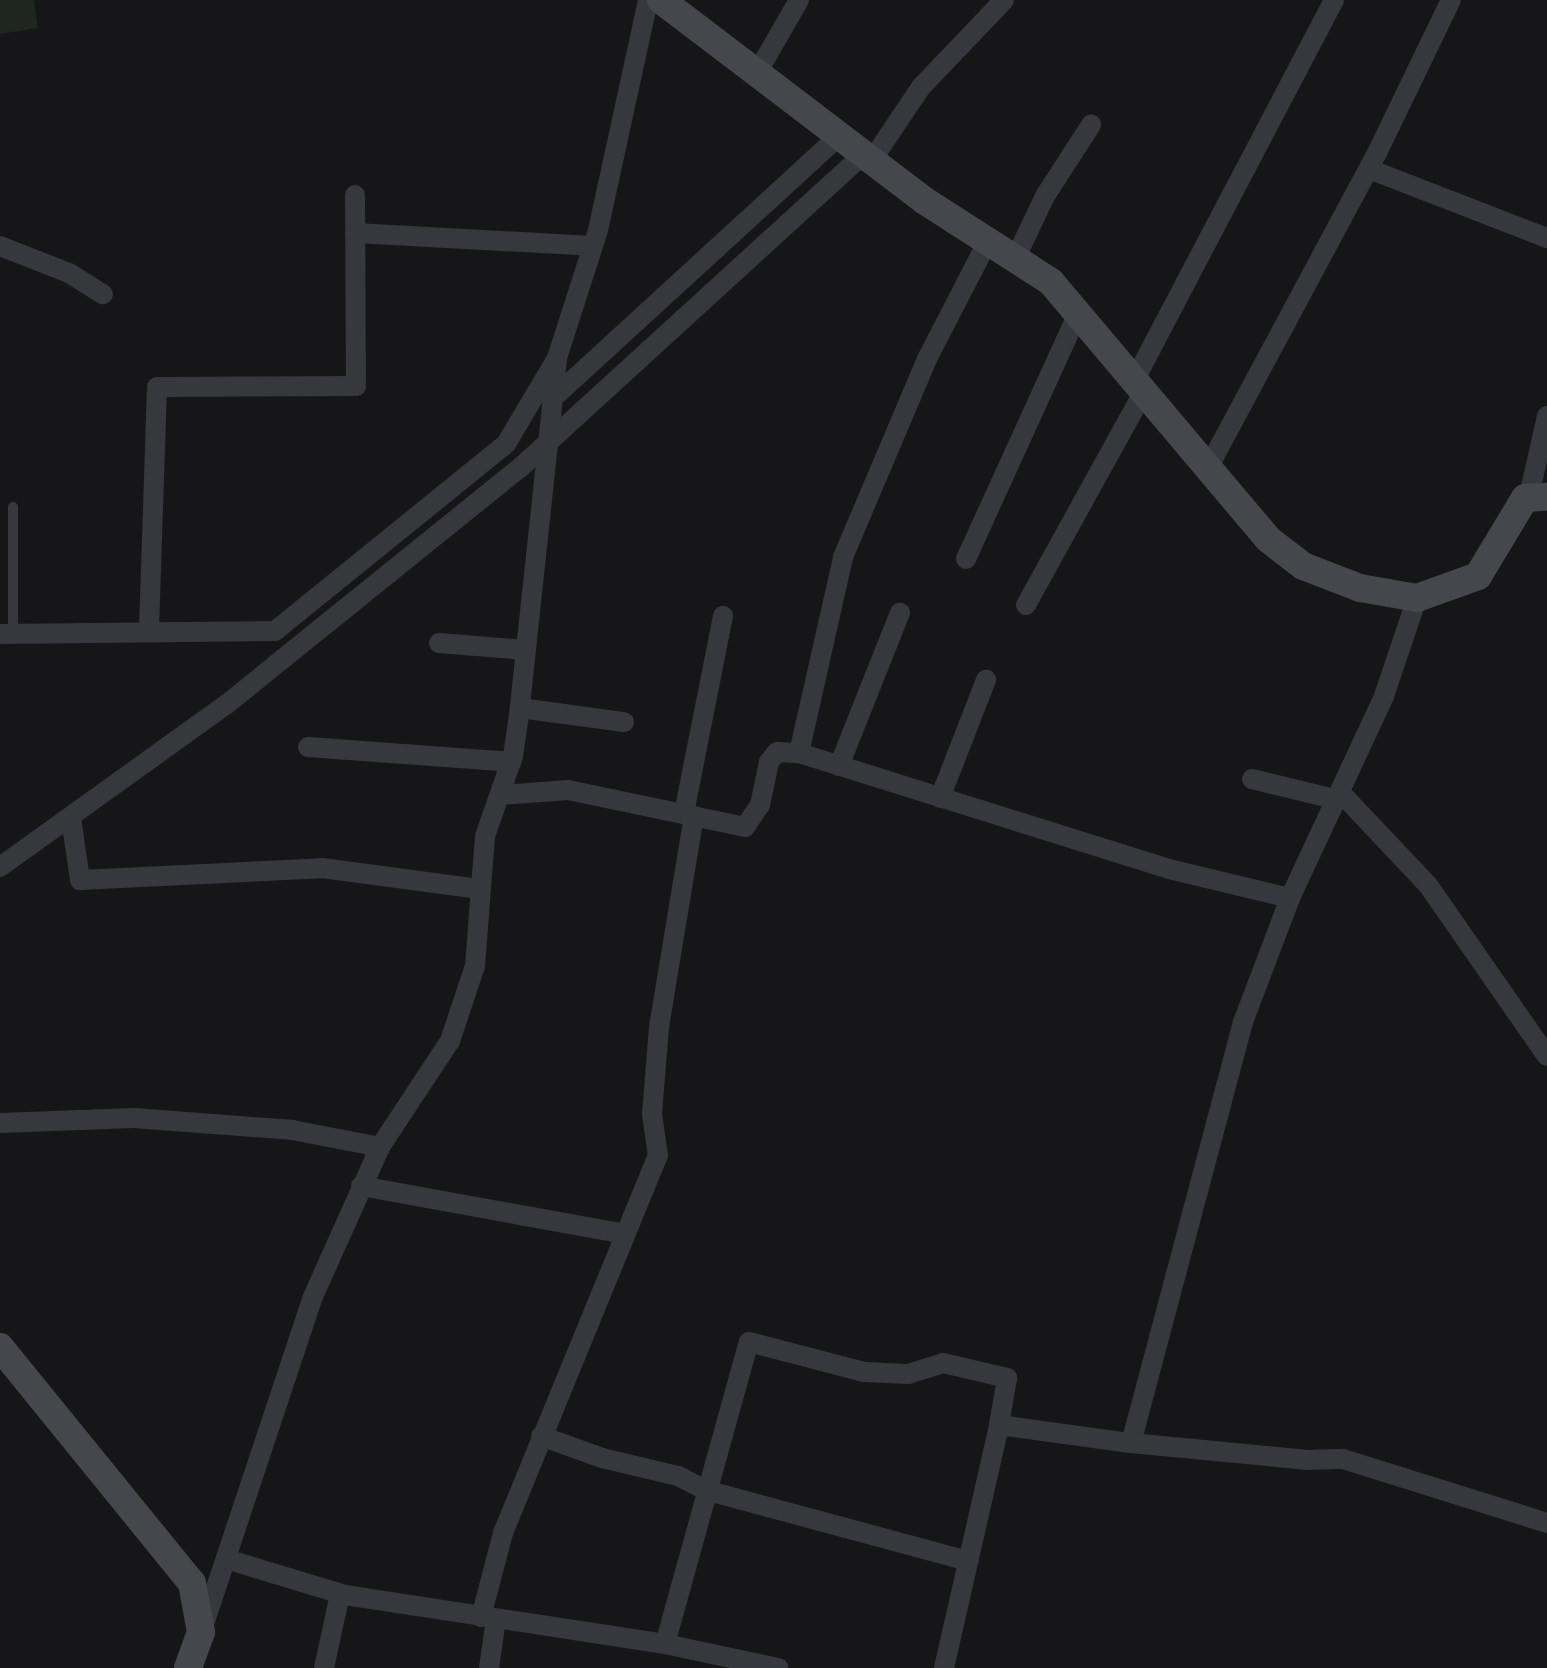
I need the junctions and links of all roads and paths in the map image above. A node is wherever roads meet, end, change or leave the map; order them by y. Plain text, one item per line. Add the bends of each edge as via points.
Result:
1 (648, 0) edge
2 (660, 0) edge
3 (799, 0) edge
4 (1004, 0) edge
5 (1334, 0) edge
6 (1452, 0) edge
7 (757, 73) junction
8 (1091, 125) dead end
9 (839, 136) junction
10 (868, 157) junction
11 (1369, 169) junction
12 (356, 196) dead end
13 (356, 233) junction
14 (1547, 238) edge
15 (988, 242) junction
16 (0, 246) edge
17 (592, 246) junction
18 (1015, 258) junction
19 (103, 294) dead end
20 (1078, 314) junction
21 (557, 358) junction
22 (1139, 387) junction
23 (552, 399) junction
24 (1547, 416) edge
25 (547, 442) junction
26 (1208, 468) junction
27 (1538, 497) edge
28 (14, 507) dead end
29 (966, 559) dead end
30 (1417, 598) junction
31 (1026, 605) dead end
32 (900, 613) dead end
33 (724, 616) dead end
34 (150, 629) junction
35 (6, 634) edge
36 (439, 643) dead end
37 (526, 650) junction
38 (986, 680) dead end
39 (520, 708) junction
40 (624, 722) dead end
41 (308, 748) dead end
42 (799, 753) junction
43 (511, 762) junction
44 (839, 766) junction
45 (1252, 779) dead end
46 (500, 795) junction
47 (1340, 796) junction
48 (940, 798) junction
49 (689, 814) junction
50 (71, 818) junction
51 (0, 867) edge
52 (479, 889) junction
53 (1290, 898) junction
54 (1547, 1056) edge
55 (0, 1123) edge
56 (380, 1147) junction
57 (361, 1186) junction
58 (625, 1234) junction
59 (0, 1348) edge
60 (999, 1425) junction
61 (541, 1436) junction
62 (1131, 1444) junction
63 (705, 1490) junction
64 (1547, 1523) edge
65 (226, 1559) junction
66 (968, 1561) junction
67 (340, 1594) junction
68 (489, 1618) junction
69 (201, 1632) junction
70 (665, 1644) junction
71 (188, 1668) edge
72 (324, 1668) edge
73 (489, 1668) edge
74 (778, 1668) edge
75 (944, 1668) edge

1 - 17 street
2 - 7 street
3 - 7 street
4 - 10 street via 921,87
5 - 22 street
6 - 11 street
7 - 9 street
8 - 18 street via 1044,196
9 - 10 street
9 - 23 street
10 - 15 street
10 - 25 street
11 - 14 street
11 - 26 street
12 - 13 street
13 - 17 street
13 - 34 street via 356,386 158,386
15 - 18 street
15 - 42 street via 928,357 843,557
16 - 19 street via 68,272
17 - 21 street
18 - 20 street via 1052,282
20 - 22 street
20 - 29 street
21 - 23 street
21 - 34 street via 506,444 275,631
22 - 26 street
22 - 31 street
23 - 25 street
24 - 27 street
25 - 37 street
25 - 50 street via 227,704
26 - 30 street via 1268,539 1303,566 1360,588
27 - 30 street via 1478,576
28 - 35 lane
30 - 47 street
32 - 44 street
33 - 49 street
34 - 35 street
36 - 37 street
37 - 39 street
38 - 48 street
39 - 40 street
39 - 43 street
41 - 43 street
42 - 44 street
42 - 49 street via 777,752 745,827
43 - 46 street
44 - 48 street
45 - 47 street
46 - 49 street via 568,790
46 - 52 street via 485,836
47 - 53 street
47 - 54 street via 1428,885
48 - 53 street via 1169,869
49 - 58 street via 659,1027 652,1114 658,1156
50 - 51 street
50 - 52 street via 80,880 322,868
52 - 56 street via 475,966 450,1041
53 - 62 street via 1215,1118
55 - 56 street via 154,1120 292,1130
56 - 57 street
57 - 58 street
57 - 65 street via 312,1299
58 - 61 street
59 - 69 street via 192,1583
60 - 62 street
60 - 63 street via 1007,1378 943,1363 908,1374 864,1372 748,1342
60 - 66 street
61 - 63 street
61 - 68 street via 503,1532
62 - 64 street via 1343,1459
63 - 66 street
63 - 70 street
65 - 67 street
65 - 69 street
66 - 75 street
67 - 68 street
67 - 72 street
68 - 70 street
68 - 73 street
69 - 71 street
70 - 74 street

